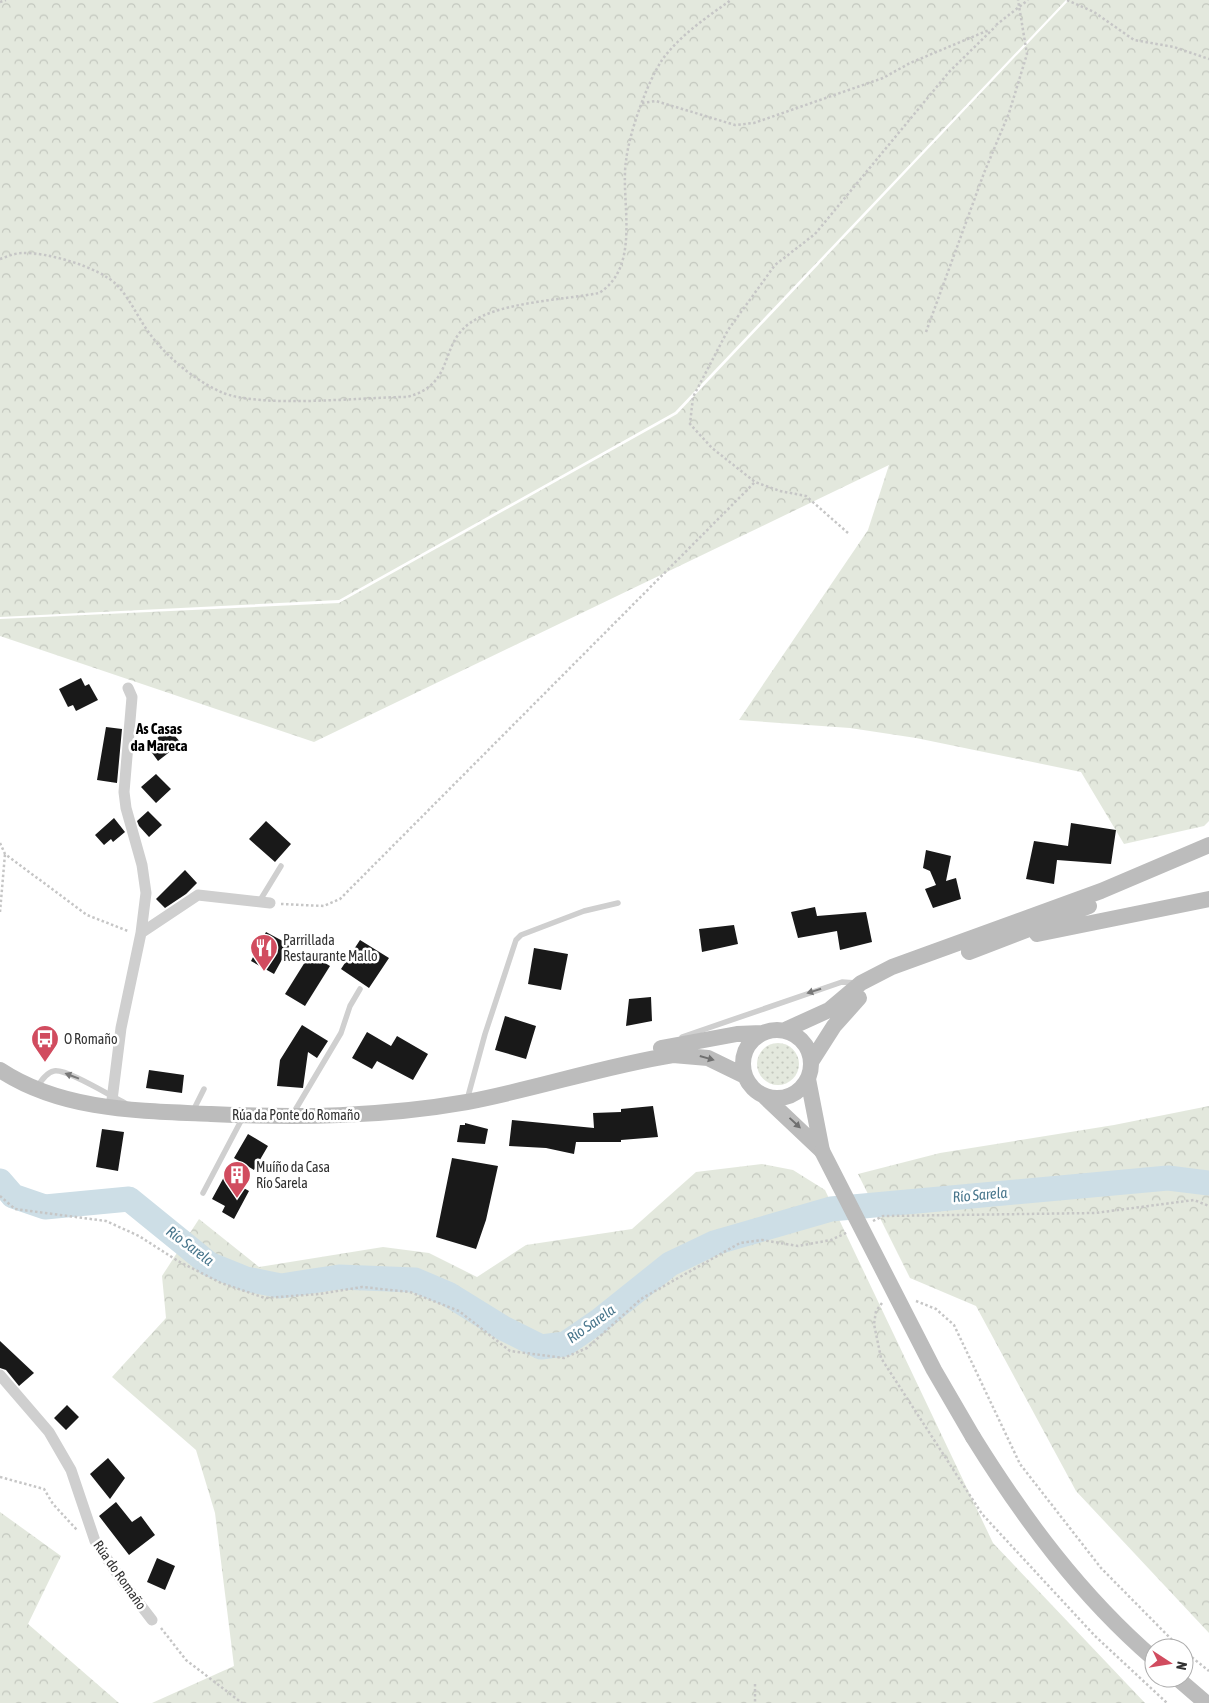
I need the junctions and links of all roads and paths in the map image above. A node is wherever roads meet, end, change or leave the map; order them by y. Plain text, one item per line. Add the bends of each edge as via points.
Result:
1 (6, 0) edge
2 (730, 0) edge
3 (1018, 0) edge
4 (1028, 0) edge
5 (1067, 0) edge
6 (0, 2) edge
7 (1019, 5) junction
8 (996, 26) junction
9 (1209, 59) edge
10 (642, 103) junction
11 (0, 259) edge
12 (926, 332) dead end
13 (755, 482) junction
14 (848, 533) dead end
15 (128, 688) dead end
16 (0, 843) edge
17 (1209, 845) edge
18 (1209, 850) edge
19 (5, 854) junction
20 (282, 866) dead end
21 (1209, 899) edge
22 (264, 902) junction
23 (618, 903) dead end
24 (0, 912) edge
25 (1064, 916) junction
26 (1081, 925) junction
27 (141, 934) junction
28 (970, 940) junction
29 (998, 941) junction
30 (861, 983) junction
31 (360, 990) dead end
32 (785, 1030) junction
33 (693, 1033) junction
34 (762, 1033) junction
35 (720, 1037) junction
36 (653, 1050) junction
37 (811, 1062) junction
38 (2, 1071) edge
39 (590, 1073) junction
40 (745, 1076) junction
41 (808, 1079) junction
42 (35, 1088) junction
43 (204, 1089) dead end
44 (765, 1097) junction
45 (467, 1102) junction
46 (112, 1103) junction
47 (192, 1113) junction
48 (244, 1116) junction
49 (292, 1116) junction
50 (822, 1151) junction
51 (203, 1193) dead end
52 (0, 1196) edge
53 (1209, 1206) edge
54 (866, 1224) dead end
55 (857, 1228) dead end
56 (909, 1300) dead end
57 (883, 1302) dead end
58 (0, 1375) edge
59 (0, 1477) edge
60 (94, 1538) junction
61 (152, 1620) joint
62 (1170, 1638) edge
63 (1144, 1649) edge
64 (1194, 1659) edge
65 (1209, 1672) edge
66 (755, 1684) dead end
67 (1189, 1688) edge
68 (242, 1703) edge
69 (755, 1703) edge
70 (1167, 1703) edge
71 (1206, 1703) edge

1 - 6 path
2 - 10 path via 678,41 661,61
3 - 7 path
4 - 7 path
5 - 9 path via 1094,12 1134,40 1174,47
7 - 8 path
7 - 12 path via 1027,54 1009,114
8 - 10 path via 883,78 754,123 735,125 656,101
8 - 13 path via 949,72 815,234 775,264 728,330 693,397 690,424 712,448
10 - 11 path via 625,162 626,237 621,264 611,286 600,293 490,312 469,323 457,337 437,380 423,393 406,397 270,400 224,394 189,372 170,355 148,332 117,285 98,272 38,254 20,253
13 - 14 path via 806,496
13 - 22 path via 340,899 324,906
15 - 27 street via 132,697 124,792 146,893
16 - 19 path
17 - 28 main road via 1143,874
18 - 25 main road via 1159,878
19 - 24 path
19 - 27 path via 87,915
20 - 22 lane
21 - 26 main road
22 - 27 street via 198,895
23 - 45 lane via 584,911 521,935 516,940 482,1043
25 - 26 main road via 1072,924
25 - 28 main road via 1052,916
25 - 29 main road
26 - 29 main road
27 - 46 street via 121,1028
28 - 30 main road via 892,967
29 - 37 main road via 894,978 864,994 843,1014
30 - 32 main road via 829,1010
30 -> 33 lane via 842,982
31 - 49 lane via 350,1006 341,1033
32 - 34 main road
32 - 37 main road via 807,1047
33 - 35 lane
33 - 36 lane
34 - 35 main road
34 - 40 main road via 745,1049 742,1060
35 - 36 main road
36 - 39 main road
37 - 41 main road
38 - 42 main road, Rúa da Ponte do Romaño
39 -> 40 main road via 655,1058 685,1055 717,1062
39 - 45 main road, Rúa da Ponte do Romaño
40 - 44 main road via 756,1092
41 - 44 main road via 797,1092 787,1097
41 - 50 main road
42 - 46 main road, Rúa da Ponte do Romaño via 66,1099
46 -> 42 lane via 87,1082 56,1070
43 - 47 lane
44 -> 50 main road
45 - 49 main road, Rúa da Ponte do Romaño via 362,1115
46 - 47 main road, Rúa da Ponte do Romaño via 145,1111
47 - 48 main road, Rúa da Ponte do Romaño
48 - 49 main road, Rúa da Ponte do Romaño
48 - 51 lane
50 - 63 main road, bridge via 930,1362 1004,1488 1058,1561
52 - 55 path via 15,1209 106,1222 139,1236 221,1283 265,1298 362,1287 410,1292 460,1311 510,1351 564,1358 587,1348 641,1299 740,1243 762,1240 798,1246 831,1240
53 - 54 path via 1194,1200 1095,1213 883,1216
56 - 62 path via 936,1309 954,1325 1020,1464 1101,1568
57 - 70 path via 876,1311 874,1324 881,1358 982,1514 1094,1636
58 - 60 street, Rúa do Romaño via 53,1440 71,1470
59 - 60 path via 44,1489 74,1527 83,1535
60 - 61 street, Rúa do Romaño
61 - 68 path via 186,1660
64 - 65 path
66 - 69 path
67 - 71 main road

